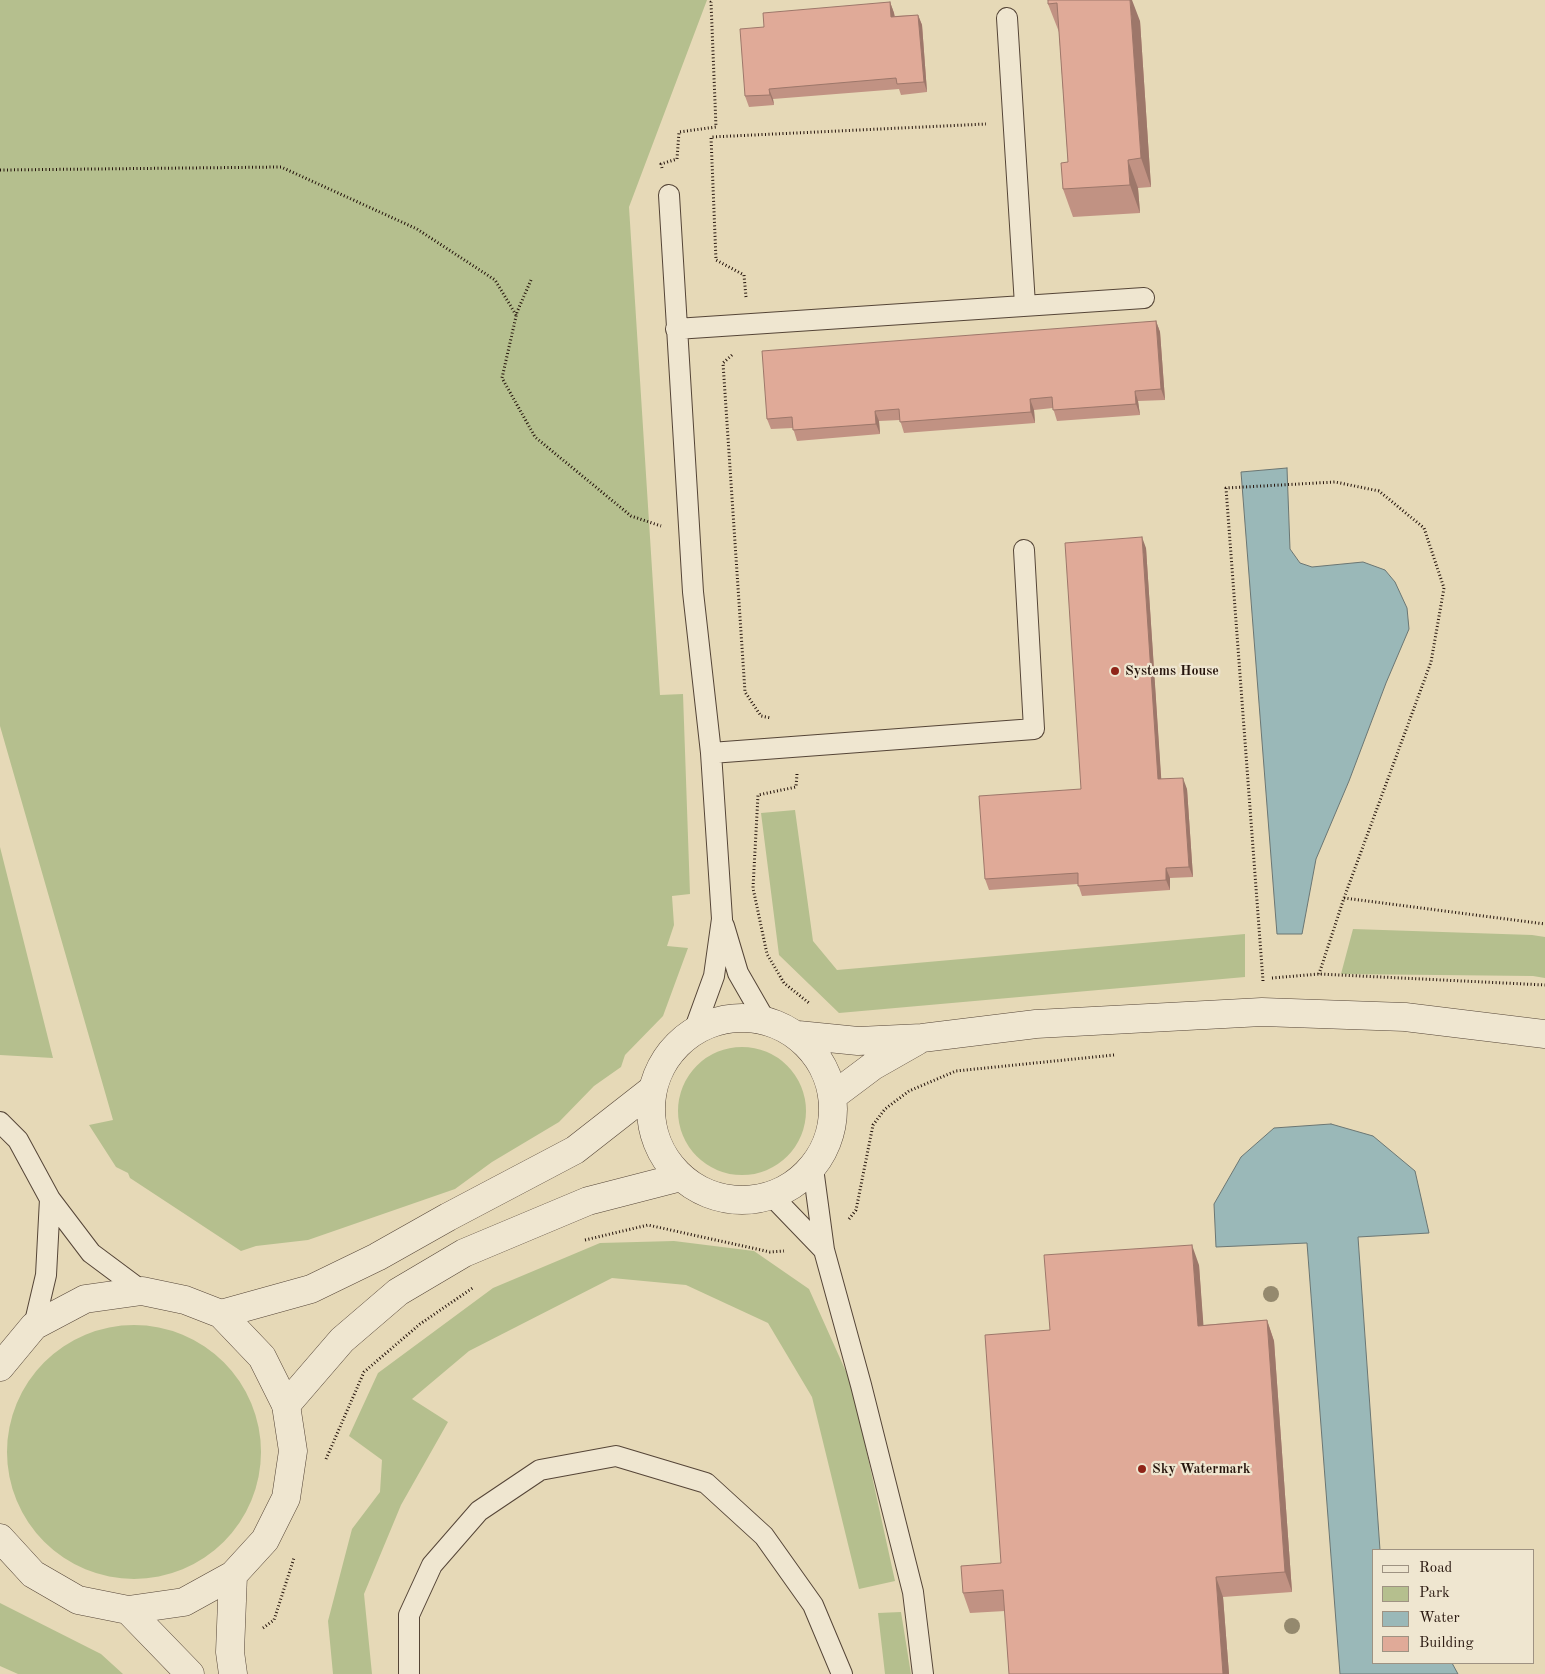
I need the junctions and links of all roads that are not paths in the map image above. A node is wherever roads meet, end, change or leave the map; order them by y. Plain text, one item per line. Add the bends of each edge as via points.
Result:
1 (1007, 18) dead end
2 (669, 195) road end
3 (1144, 298) dead end
4 (1024, 305) junction
5 (676, 329) junction
6 (1024, 550) dead end
7 (710, 753) junction
8 (722, 919) junction
9 (765, 1020) junction
10 (694, 1031) junction
11 (1545, 1034) edge
12 (798, 1036) junction
13 (922, 1038) junction
14 (653, 1089) junction
15 (833, 1096) junction
16 (0, 1122) edge
17 (813, 1168) junction
18 (681, 1177) junction
19 (772, 1196) junction
20 (50, 1199) junction
21 (824, 1250) junction
22 (142, 1292) junction
23 (221, 1314) junction
24 (34, 1326) junction
25 (0, 1366) edge
26 (286, 1405) junction
27 (0, 1538) edge
28 (233, 1575) junction
29 (128, 1610) junction
30 (232, 1663) edge
31 (190, 1674) edge
32 (409, 1674) edge
33 (842, 1674) edge
34 (923, 1674) edge

1 - 4 lane
2 - 5 lane
3 - 4 lane
4 - 5 lane
5 - 7 lane via 693,592
6 - 7 lane via 1034,728
7 - 8 lane
8 - 9 lane via 738,973
8 - 10 lane via 714,976
9 - 10 street via 728,1018
9 - 12 street
10 - 14 street via 668,1055
11 - 13 street via 1405,1017 1262,1012 1036,1024
12 - 13 street via 858,1041
12 - 15 street via 822,1063
13 - 15 street via 873,1066
14 - 18 street via 652,1127 658,1146
14 - 23 street via 575,1150 377,1257 311,1288
15 - 17 street via 834,1122 826,1146
16 - 20 lane via 18,1140
17 - 19 street via 794,1185
17 - 21 lane
18 - 19 street via 701,1191 724,1199
18 - 26 street via 588,1201 464,1253 398,1292 342,1340
19 - 21 lane
20 - 22 lane via 91,1253
20 - 24 lane via 46,1275
21 - 34 lane via 913,1592
22 - 23 street via 185,1300
22 - 24 street via 85,1299
23 - 26 street via 262,1357
24 - 25 street
26 - 28 street via 293,1451 286,1498 265,1540
27 - 29 street via 33,1574 78,1600
28 - 29 street via 184,1602
28 - 30 street
29 - 31 street
32 - 33 lane via 409,1615 432,1565 479,1511 540,1470 616,1456 706,1483 764,1536 813,1605

